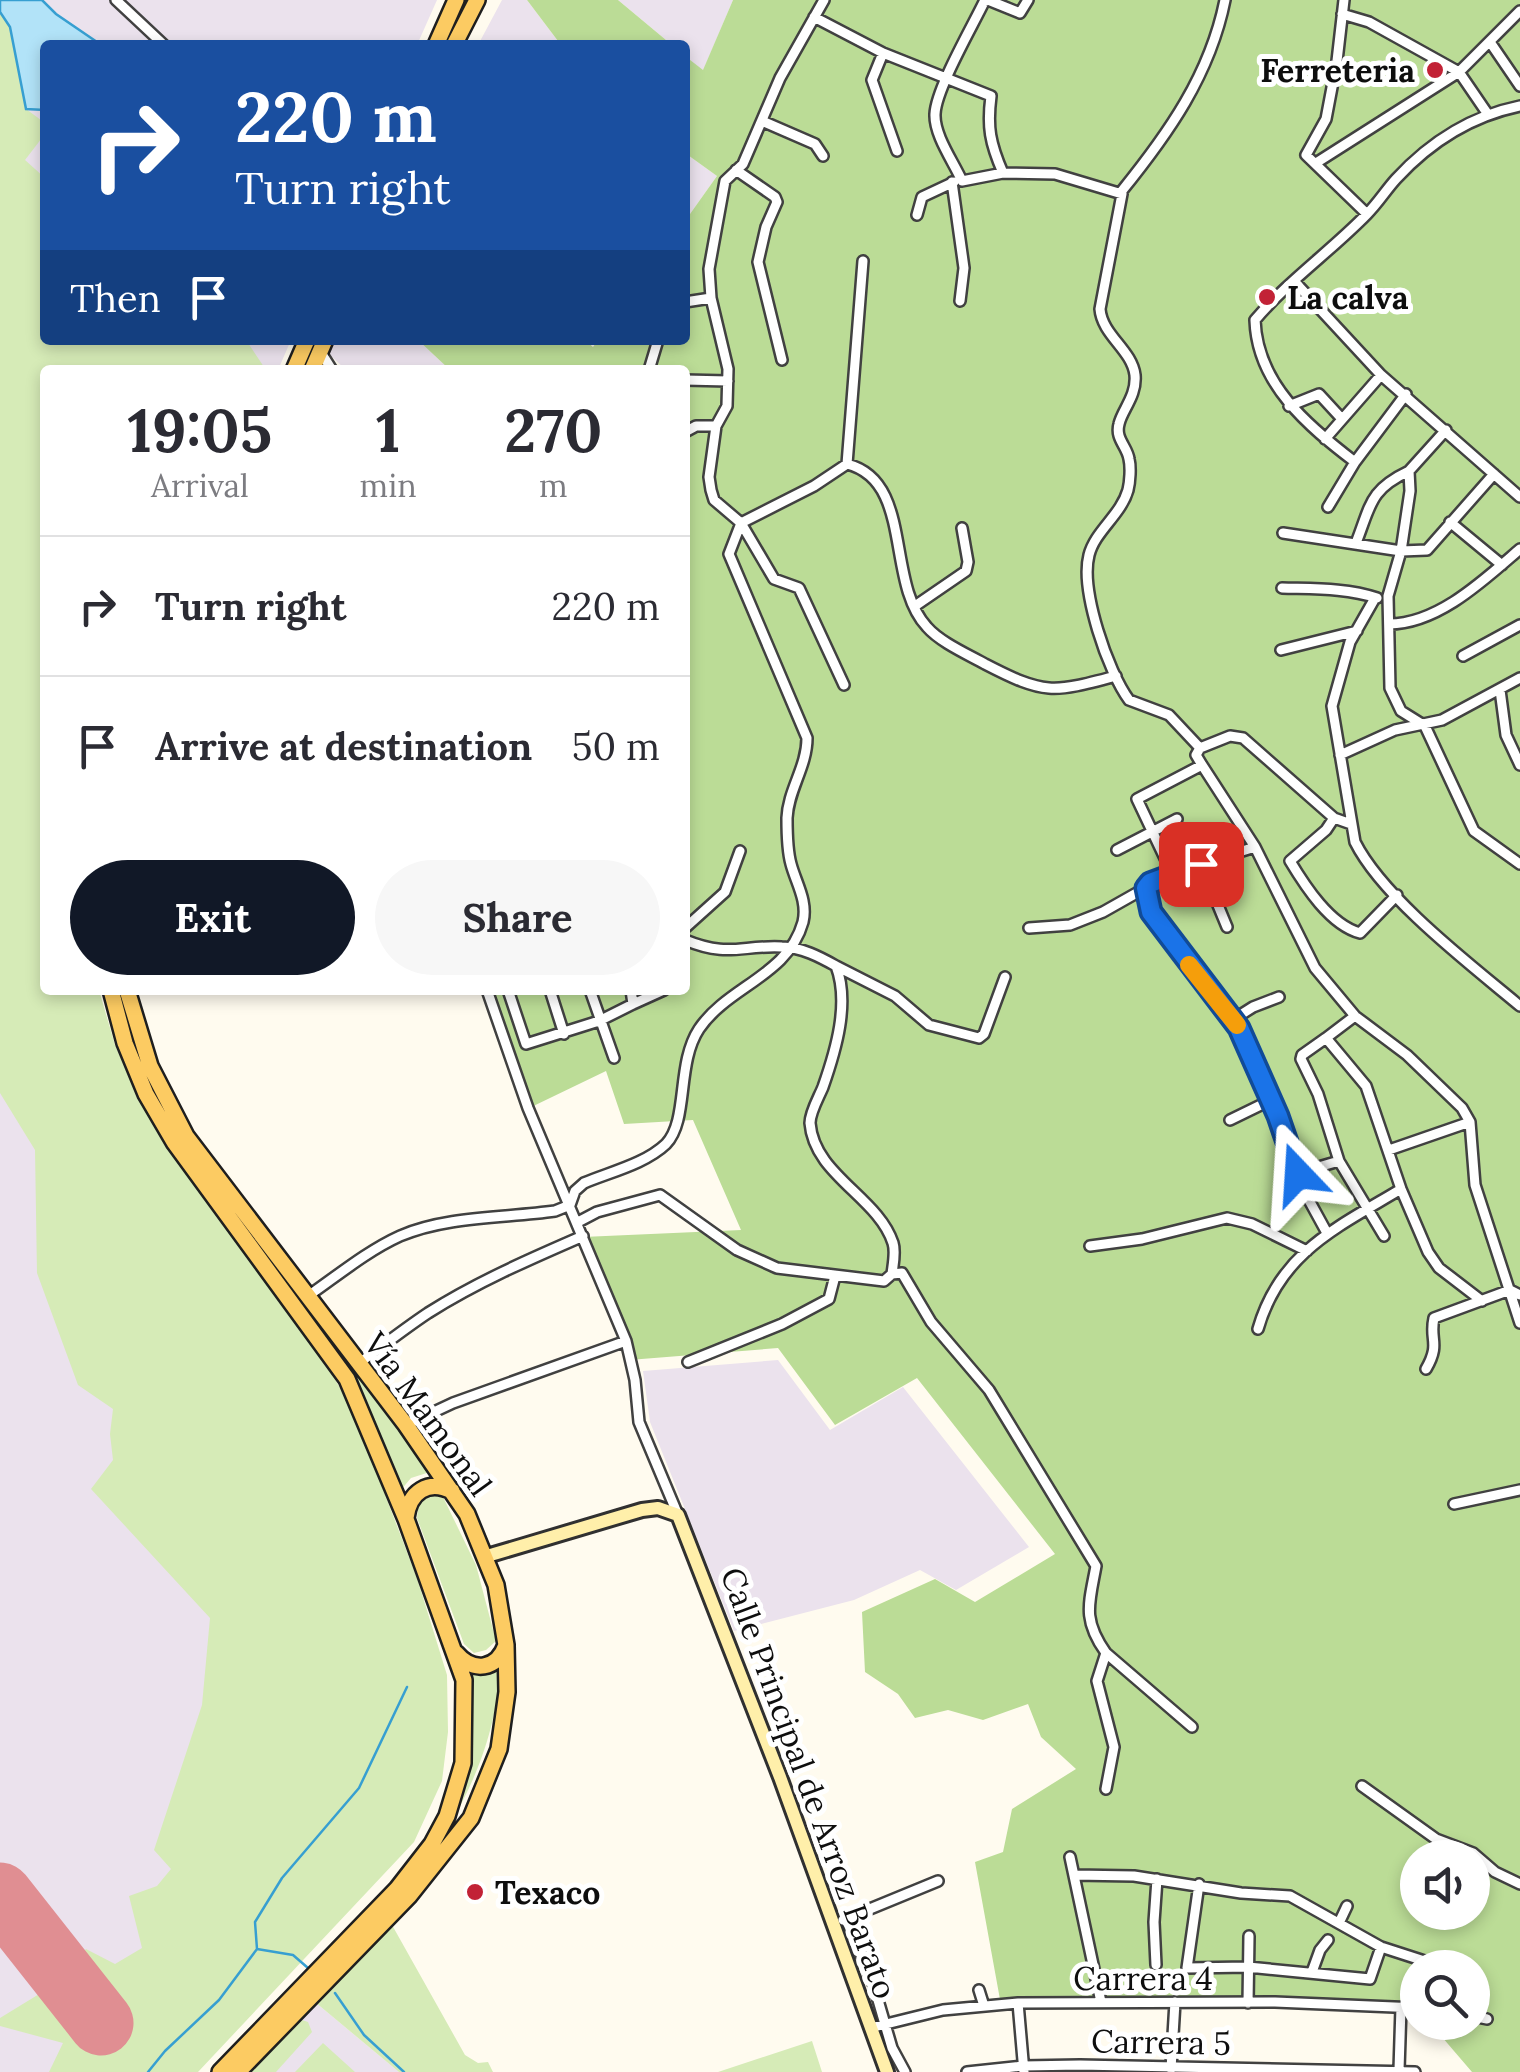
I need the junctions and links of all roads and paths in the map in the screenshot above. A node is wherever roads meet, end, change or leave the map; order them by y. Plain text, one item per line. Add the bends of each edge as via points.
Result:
1 (116, 0) edge
2 (456, 0) edge
3 (477, 0) edge
4 (824, 0) edge
5 (1028, 0) edge
6 (1225, 0) edge
7 (1344, 0) edge
8 (1520, 11) edge
9 (1342, 14) junction
10 (814, 16) junction
11 (159, 40) edge
12 (438, 40) edge
13 (457, 40) edge
14 (1490, 42) junction
15 (883, 52) junction
16 (1459, 72) junction
17 (948, 79) junction
18 (1520, 86) edge
19 (1520, 106) edge
20 (1487, 113) junction
21 (762, 120) junction
22 (898, 151) dead end
23 (823, 156) dead end
24 (1316, 164) junction
25 (736, 170) junction
26 (1003, 173) junction
27 (957, 181) junction
28 (1121, 192) junction
29 (1367, 214) junction
30 (917, 215) dead end
31 (863, 261) dead end
32 (1294, 281) junction
33 (711, 298) junction
34 (690, 301) edge
35 (960, 301) dead end
36 (317, 345) edge
37 (782, 360) dead end
38 (299, 365) edge
39 (1381, 374) junction
40 (690, 380) edge
41 (728, 381) junction
42 (1406, 394) junction
43 (1289, 406) junction
44 (1342, 419) junction
45 (716, 426) junction
46 (690, 429) edge
47 (1446, 430) junction
48 (1325, 439) junction
49 (1355, 462) junction
50 (847, 464) junction
51 (1409, 471) junction
52 (1494, 474) junction
53 (1520, 497) edge
54 (1328, 507) dead end
55 (1450, 522) junction
56 (741, 523) junction
57 (962, 528) dead end
58 (1283, 532) dead end
59 (1356, 544) junction
60 (1402, 551) junction
61 (1519, 552) edge
62 (1502, 565) junction
63 (1282, 588) dead end
64 (1388, 596) junction
65 (1376, 598) junction
66 (915, 606) junction
67 (1388, 624) junction
68 (1520, 624) edge
69 (1356, 631) junction
70 (1280, 650) dead end
71 (1463, 656) dead end
72 (1116, 676) junction
73 (1520, 678) edge
74 (844, 685) dead end
75 (1500, 690) junction
76 (1425, 726) junction
77 (1200, 748) junction
78 (1340, 756) junction
79 (1202, 766) junction
80 (1520, 766) edge
81 (1334, 818) junction
82 (1176, 820) dead end
83 (1352, 824) junction
84 (1152, 832) junction
85 (1255, 847) junction
86 (1117, 850) dead end
87 (740, 851) dead end
88 (1201, 864) junction
89 (1520, 864) edge
90 (1172, 872) junction
91 (1146, 888) junction
92 (1397, 895) junction
93 (690, 924) edge
94 (1227, 927) dead end
95 (1029, 928) dead end
96 (690, 942) edge
97 (790, 948) junction
98 (836, 966) junction
99 (1005, 977) dead end
100 (112, 995) edge
101 (127, 995) edge
102 (489, 995) edge
103 (510, 995) edge
104 (552, 995) edge
105 (591, 995) edge
106 (632, 995) edge
107 (653, 995) edge
108 (1279, 996) dead end
109 (634, 1004) junction
110 (1520, 1006) edge
111 (1355, 1016) junction
112 (1234, 1020) junction
113 (599, 1022) junction
114 (564, 1034) junction
115 (1326, 1038) junction
116 (614, 1058) dead end
117 (1271, 1100) junction
118 (1230, 1120) dead end
119 (1470, 1122) junction
120 (1389, 1150) junction
121 (1339, 1161) junction
122 (1298, 1174) junction
123 (1401, 1188) junction
124 (570, 1205) junction
125 (1370, 1208) junction
126 (578, 1222) junction
127 (1326, 1234) junction
128 (583, 1236) junction
129 (1384, 1236) dead end
130 (1090, 1246) dead end
131 (1307, 1251) junction
132 (892, 1274) junction
133 (835, 1276) junction
134 (1515, 1293) edge
135 (308, 1296) junction
136 (1482, 1301) junction
137 (1520, 1323) edge
138 (1258, 1329) dead end
139 (626, 1341) junction
140 (688, 1362) dead end
141 (358, 1364) junction
142 (1426, 1369) dead end
143 (406, 1425) junction
144 (1520, 1490) edge
145 (455, 1494) junction
146 (1454, 1504) dead end
147 (678, 1514) junction
148 (406, 1519) junction
149 (487, 1556) junction
150 (506, 1646) junction
151 (454, 1650) junction
152 (1106, 1653) junction
153 (1192, 1727) dead end
154 (1362, 1786) dead end
155 (1106, 1788) dead end
156 (1070, 1857) dead end
157 (1074, 1875) junction
158 (1157, 1879) junction
159 (938, 1880) dead end
160 (1199, 1884) junction
161 (1520, 1884) edge
162 (1346, 1906) dead end
163 (846, 1919) junction
164 (1339, 1923) junction
165 (832, 1925) junction
166 (1248, 1936) dead end
167 (1328, 1940) dead end
168 (1381, 1947) junction
169 (1400, 1953) edge
170 (1156, 1965) dead end
171 (1248, 1966) junction
172 (1312, 1972) junction
173 (979, 1990) dead end
174 (1102, 2002) junction
175 (1175, 2002) junction
176 (1248, 2002) junction
177 (1018, 2004) junction
178 (984, 2006) junction
179 (1400, 2007) edge
180 (886, 2024) junction
181 (870, 2028) junction
182 (1400, 2038) edge
183 (1024, 2069) edge
184 (1170, 2070) edge
185 (1399, 2070) edge
186 (220, 2072) edge
187 (238, 2072) edge
188 (887, 2072) edge
189 (905, 2072) edge
190 (966, 2072) edge
191 (1415, 2072) edge

1 - 11 street
2 - 12 main road
3 - 13 main road
4 - 10 street
5 - 17 street via 1020,13 984,2
6 - 28 street via 1185,108
7 - 9 street
8 - 14 street
9 - 16 street
9 - 24 street via 1326,119 1306,154
10 - 15 street
10 - 21 street
14 - 16 street
14 - 18 street
15 - 17 street
15 - 22 street via 872,80
16 - 20 street
16 - 24 street
17 - 26 street via 991,96 987,119
17 - 27 street via 934,115
19 - 20 street
20 - 29 street via 1441,138
21 - 23 street via 814,144
21 - 25 street
24 - 29 street
25 - 33 street via 725,181 710,249
25 - 37 street via 777,202 758,262
26 - 27 street
26 - 28 street via 1055,174
27 - 30 street via 922,197
27 - 35 street
28 - 72 street via 1100,309 1136,377 1119,420 1118,436 1130,458 1128,490 1089,555 1088,580
29 - 32 street
31 - 50 street
32 - 39 street
32 - 43 street via 1254,320 1272,378
33 - 34 street
33 - 41 street
36 - 38 main road
39 - 42 street
39 - 44 street
40 - 41 street
41 - 45 street via 727,406
42 - 47 street
42 - 49 street
43 - 44 street via 1319,394
43 - 48 street
44 - 48 street
45 - 46 street
45 - 56 street via 711,490
47 - 51 street
47 - 52 street
48 - 49 street
49 - 54 street
50 - 56 street
50 - 66 street via 872,475 884,492
51 - 59 street via 1375,494
51 - 60 street
52 - 53 street
52 - 55 street
55 - 60 street via 1426,550
55 - 62 street
56 - 74 street via 774,580 799,588
56 - 97 street via 729,554 807,738 787,816 804,914
57 - 66 street via 966,570
58 - 59 street
59 - 60 street
60 - 64 street
61 - 62 street
62 - 67 street via 1464,595 1408,624
63 - 65 street
64 - 65 street
64 - 67 street
65 - 69 street
66 - 72 street via 940,637 1036,688 1071,688
67 - 76 street via 1390,688 1400,710
68 - 71 street
69 - 70 street
69 - 78 street via 1332,706
72 - 77 street via 1129,700 1169,716
73 - 75 street
75 - 76 street
75 - 80 street via 1506,735
76 - 78 street via 1395,730
76 - 89 street via 1474,831
77 - 79 street
77 - 81 street via 1243,738
78 - 83 street
79 - 84 street via 1137,799
79 - 85 street
81 - 83 street
81 - 92 street via 1290,861 1326,910 1356,934
82 - 84 street
83 - 92 street via 1362,856
84 - 86 street
84 - 90 street
85 - 88 street
85 - 111 street via 1315,968
87 - 93 street via 725,892
88 - 90 street
88 - 94 street
90 - 91 street
91 - 95 street via 1070,924
91 - 112 street via 1151,912
92 - 110 street
96 - 97 street via 725,952
97 - 98 street
97 - 124 street via 702,1025 688,1051 680,1116 670,1138 647,1156 584,1184
98 - 99 street via 896,996 929,1025 979,1038
98 - 132 street via 843,990 835,1050 810,1121 818,1148 891,1239
100 - 148 main road, Vía Mamonal via 154,1111 347,1379
101 - 135 main road, Vía Mamonal via 140,1041 176,1118
102 - 124 street, Calle Principal de Arroz Barato
103 - 114 street via 526,1044
104 - 114 street
105 - 113 street
106 - 109 street
107 - 109 street
108 - 112 street
109 - 113 street
111 - 115 street
111 - 119 street via 1407,1055
112 - 117 street
113 - 114 street
113 - 116 street
115 - 120 street via 1366,1086
115 - 121 street via 1301,1059
117 - 118 street
117 - 122 street
119 - 120 street
119 - 134 street via 1476,1185
120 - 123 street
121 - 122 street
121 - 125 street
122 - 127 street
123 - 125 street
123 - 136 street via 1428,1252
124 - 126 street, Calle Principal de Arroz Barato
124 - 135 street via 403,1235
125 - 127 street
125 - 129 street
126 - 128 street, Calle Principal de Arroz Barato
126 - 133 street via 660,1195 737,1250 777,1268
127 - 131 street
128 - 139 street, Calle Principal de Arroz Barato
128 - 141 street via 428,1313
130 - 131 street via 1227,1218
131 - 138 street via 1270,1294
132 - 133 street via 884,1280
132 - 152 street via 902,1273 931,1322 988,1390 1090,1553 1096,1566 1088,1616
133 - 140 street via 829,1298
134 - 136 street
134 - 137 street
135 - 141 main road, Vía Mamonal
136 - 142 street via 1434,1318 1436,1344
139 - 143 street
139 - 147 street, Calle Principal de Arroz Barato via 639,1422
141 - 143 main road, Vía Mamonal
143 - 145 main road, Vía Mamonal
144 - 146 street
145 - 148 main road via 441,1486 418,1491
145 - 149 main road, Vía Mamonal
147 - 149 street via 642,1510
147 - 165 street, Calle Principal de Arroz Barato
148 - 151 main road, Vía Mamonal
149 - 150 main road, Vía Mamonal
150 - 151 main road via 498,1660 482,1667
150 - 187 main road, Vía Mamonal via 499,1750 471,1818 409,1896
151 - 186 main road, Vía Mamonal via 464,1680 465,1746 447,1816 397,1888
152 - 153 street
152 - 155 street via 1098,1681 1114,1747
154 - 161 street via 1436,1839
156 - 157 street
157 - 158 street
157 - 174 street
158 - 160 street
158 - 170 street
159 - 163 street
160 - 164 street via 1290,1896
160 - 171 street via 1188,1968
162 - 164 street
163 - 165 street
163 - 180 street
164 - 168 street
165 - 181 street, Calle Principal de Arroz Barato
166 - 171 street
167 - 172 street
168 - 169 street
168 - 172 street via 1370,1979
171 - 172 street
171 - 176 street
173 - 178 street
174 - 175 street, Carrera 4
174 - 177 street, Carrera 4
175 - 176 street, Carrera 4
175 - 184 street
176 - 179 street, Carrera 4
177 - 178 street, Carrera 4
177 - 183 street
178 - 180 street, Carrera 4
180 - 181 street, Carrera 4
180 - 189 street
181 - 188 street, Calle Principal de Arroz Barato
182 - 185 street
183 - 184 street, Carrera 5
183 - 190 street, Carrera 5
184 - 185 street, Carrera 5
185 - 191 street, Carrera 5

